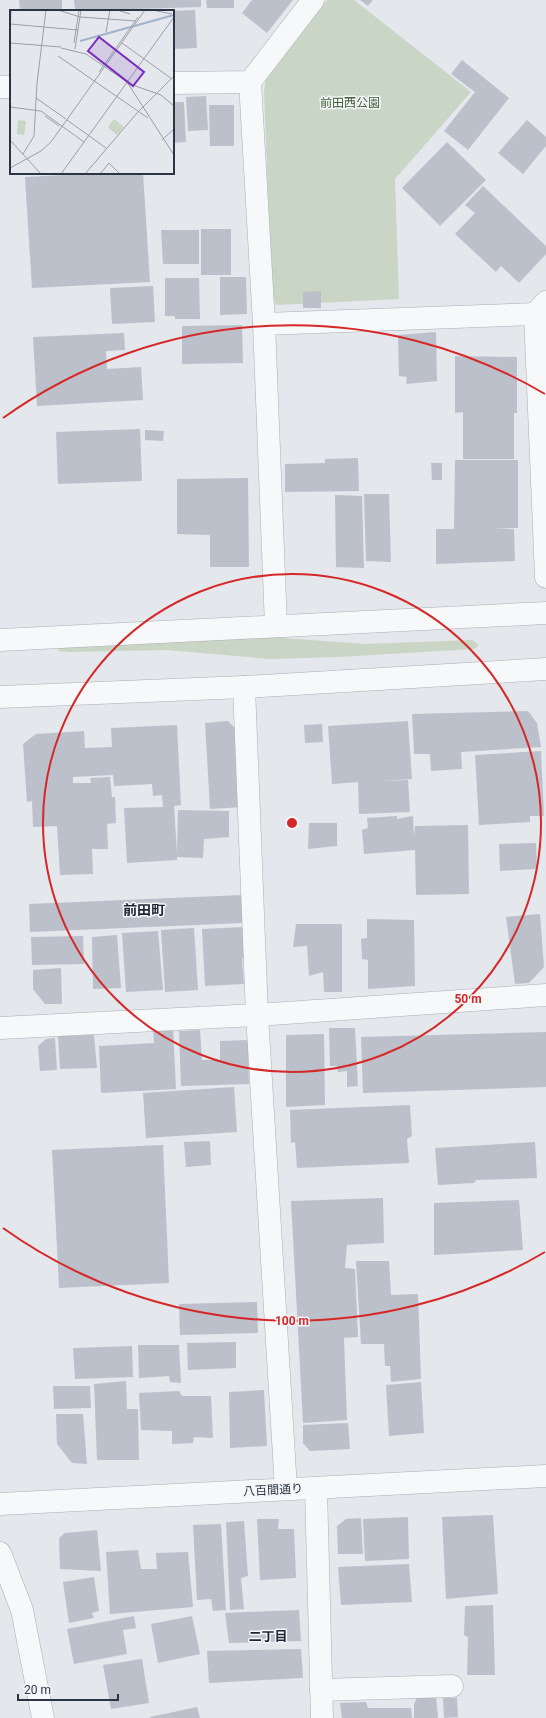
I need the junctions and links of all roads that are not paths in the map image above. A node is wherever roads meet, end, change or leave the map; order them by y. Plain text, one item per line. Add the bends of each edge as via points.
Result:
1 (313, 0) edge
2 (250, 82) junction
3 (174, 83) edge
4 (540, 308) edge
5 (264, 324) junction
6 (546, 577) edge
7 (546, 613) edge
8 (276, 626) junction
9 (0, 640) edge
10 (546, 669) edge
11 (244, 687) junction
12 (0, 697) edge
13 (546, 995) edge
14 (257, 1015) junction
15 (0, 1028) edge
16 (546, 1476) edge
17 (316, 1488) junction
18 (286, 1489) junction
19 (0, 1504) edge
20 (0, 1553) edge
21 (452, 1686) dead end
22 (321, 1690) junction
23 (43, 1718) edge
24 (322, 1718) edge

1 - 2 street
2 - 3 street
2 - 5 street
4 - 5 street
4 - 6 street
5 - 8 street
7 - 8 street
8 - 9 street
10 - 11 street
11 - 12 street
11 - 14 street
13 - 14 street
14 - 15 street
14 - 18 street
16 - 17 street, 八百間通り
17 - 18 street, 八百間通り
17 - 22 street
18 - 19 street, 八百間通り
20 - 23 street via 22,1610
21 - 22 street
22 - 24 street

